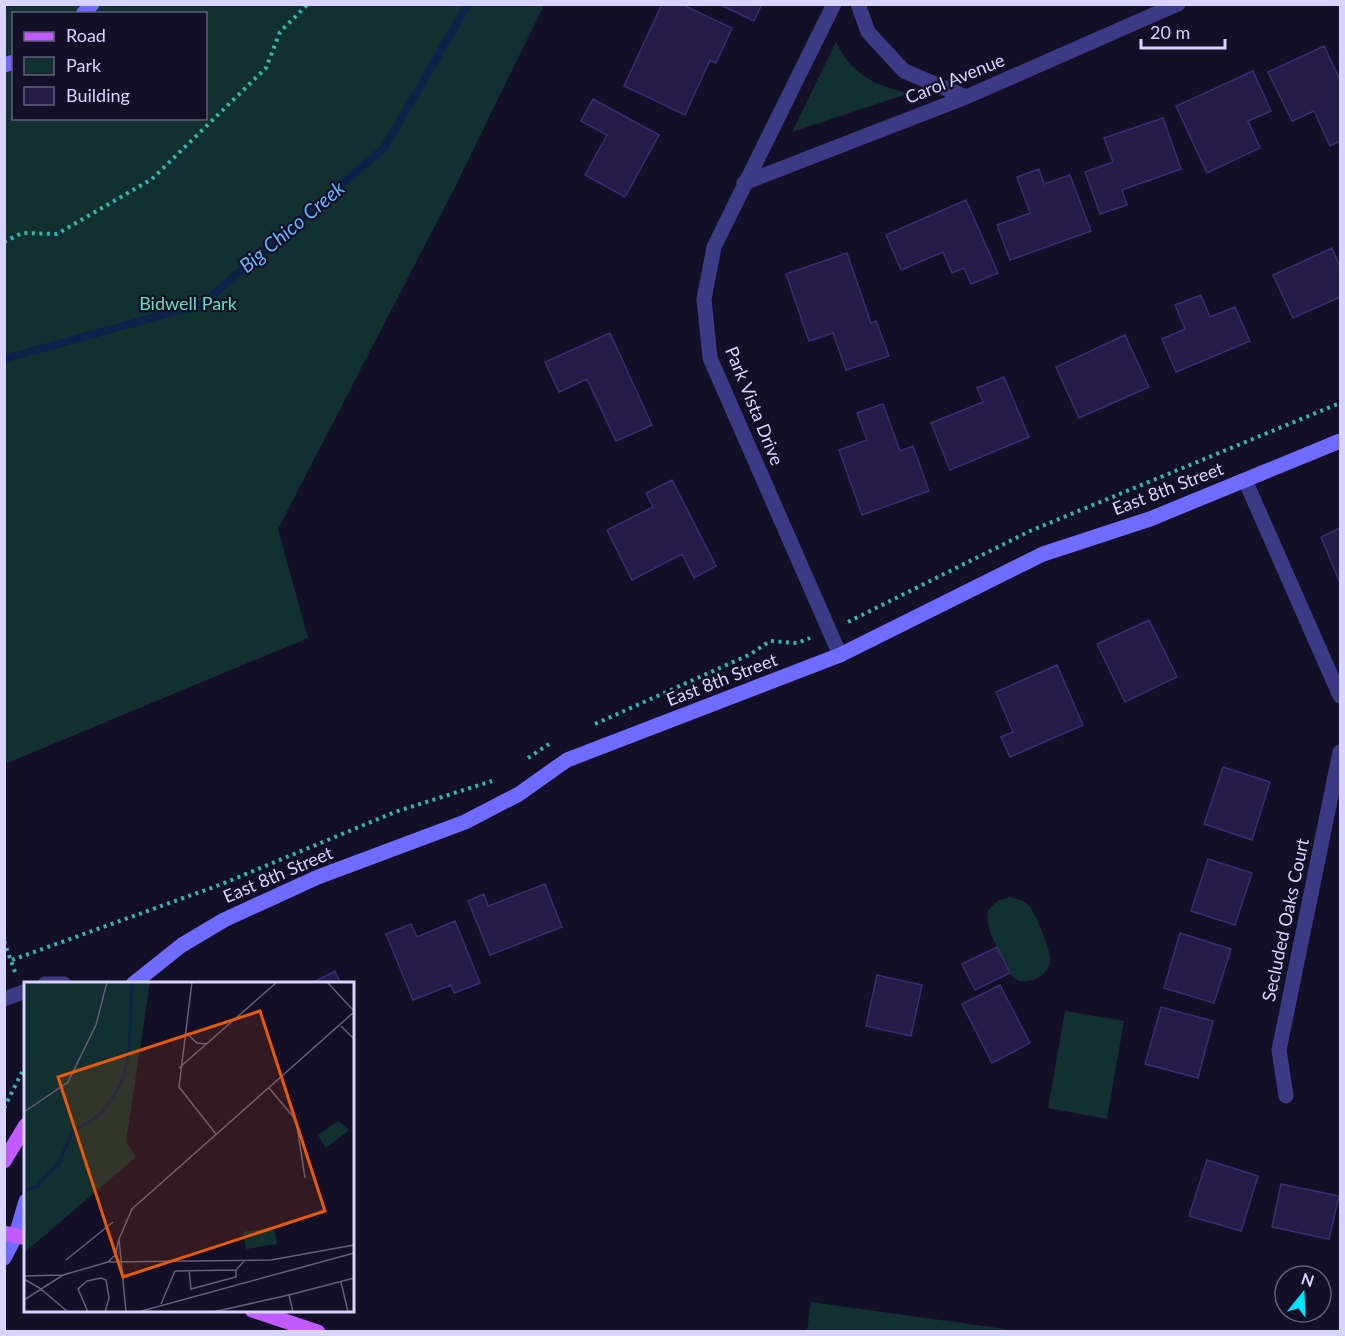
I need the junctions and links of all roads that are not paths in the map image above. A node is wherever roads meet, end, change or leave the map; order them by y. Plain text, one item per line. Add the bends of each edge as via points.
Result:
1 (834, 4) edge
2 (858, 4) edge
3 (1178, 4) edge
4 (966, 98) junction
5 (744, 183) junction
6 (1341, 441) edge
7 (1245, 480) junction
8 (840, 655) junction
9 (1341, 696) edge
10 (1341, 752) edge
11 (136, 982) edge
12 (21, 984) edge
13 (4, 999) edge
14 (1286, 1096) dead end
15 (24, 1128) edge
16 (4, 1161) edge
17 (24, 1207) edge
18 (15, 1235) edge
19 (4, 1258) edge
20 (255, 1312) edge
21 (318, 1332) edge

1 - 5 street, Park Vista Drive
2 - 4 street via 868,32 904,71
3 - 4 street, Carol Avenue
4 - 5 street, Carol Avenue
5 - 8 street, Park Vista Drive via 714,247 704,299 710,358
6 - 7 street, East 8th Street
7 - 8 street, East 8th Street via 1150,519 1043,554
7 - 9 street
8 - 11 street, East 8th Street via 567,760 519,794 465,822 318,877 224,920 182,945
10 - 14 street, Secluded Oaks Court via 1279,1050
12 - 13 street
15 - 16 main road
17 - 18 street
18 - 19 street
20 - 21 main road

